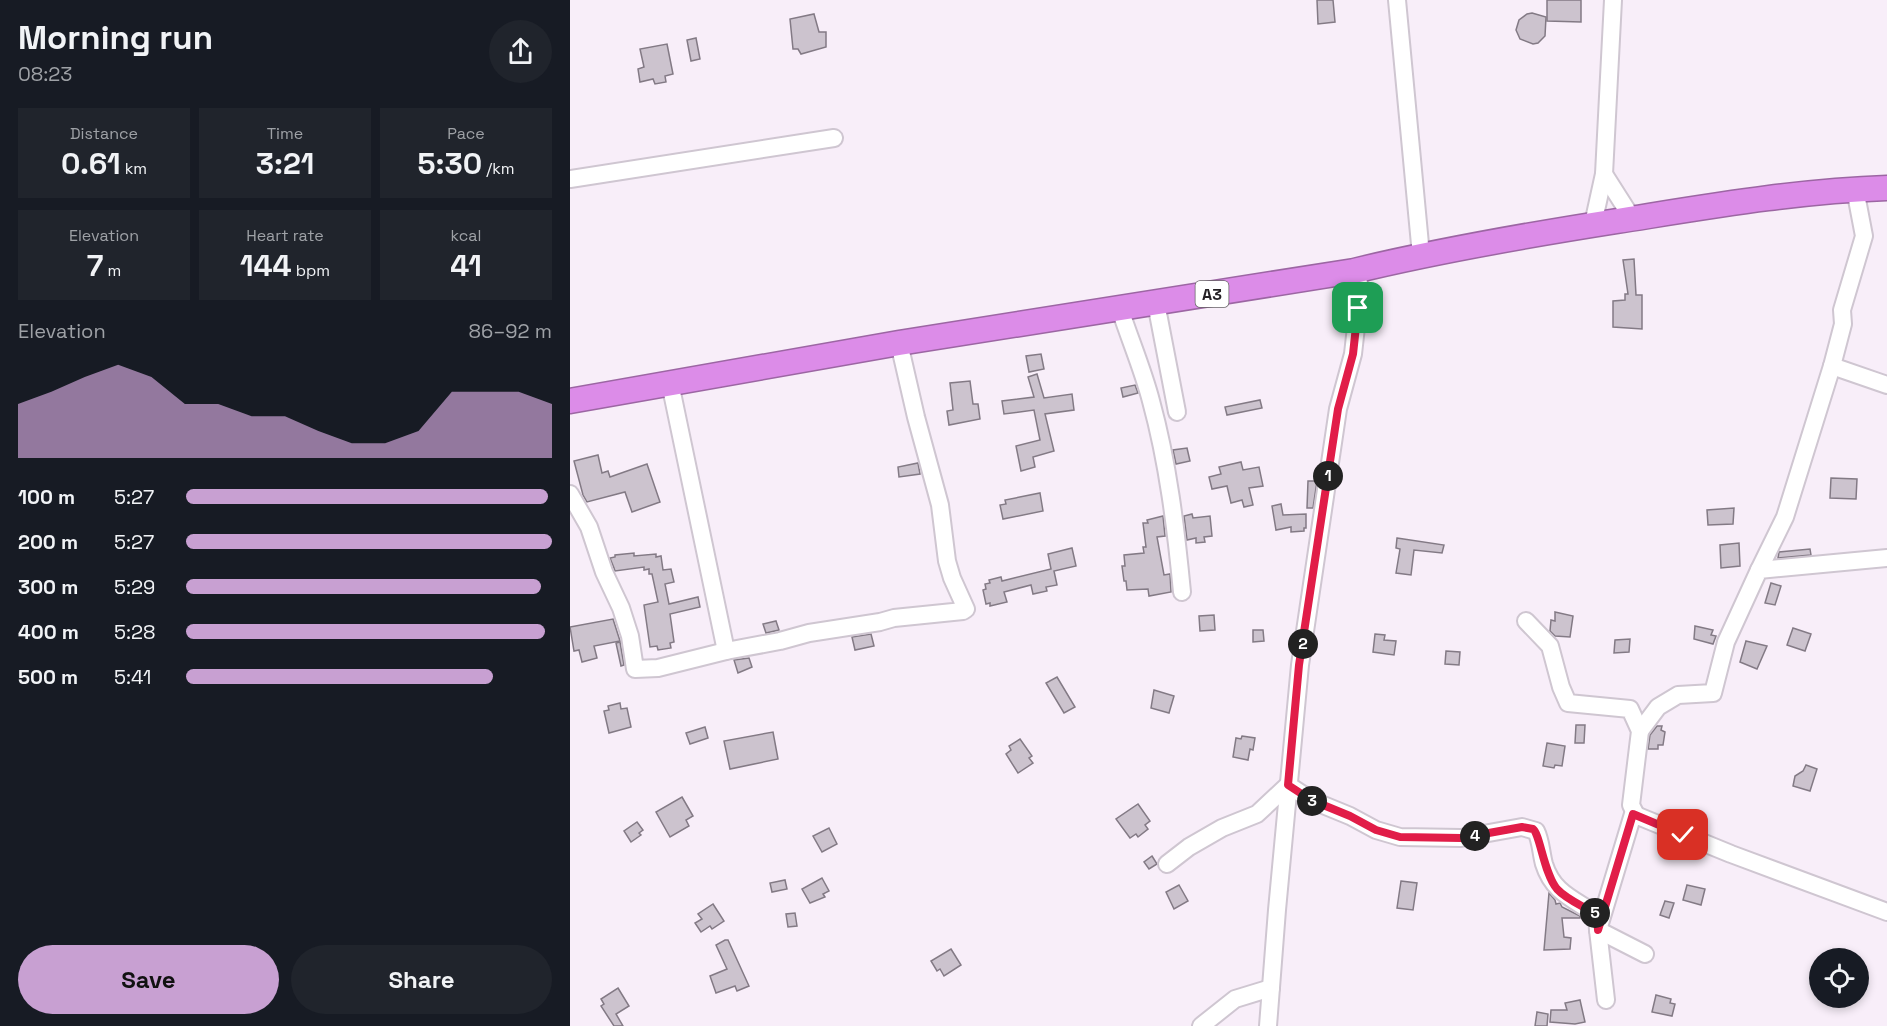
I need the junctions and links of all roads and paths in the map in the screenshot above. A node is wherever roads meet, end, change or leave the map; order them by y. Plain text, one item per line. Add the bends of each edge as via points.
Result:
1 (1397, 0) edge
2 (1613, 0) edge
3 (834, 138) dead end
4 (1604, 174) junction
5 (570, 178) edge
6 (1887, 188) edge
7 (1855, 189) junction
8 (1632, 218) junction
9 (1593, 225) junction
10 (1421, 255) junction
11 (1354, 271) junction
12 (1156, 303) junction
13 (1120, 309) junction
14 (899, 343) junction
15 (1832, 366) junction
16 (670, 383) junction
17 (1887, 386) edge
18 (570, 400) edge
19 (1177, 411) dead end
20 (570, 494) edge
21 (1887, 558) edge
22 (1759, 570) junction
23 (1182, 592) dead end
24 (1526, 621) dead end
25 (726, 651) junction
26 (1640, 731) junction
27 (1288, 785) junction
28 (1636, 815) junction
29 (1167, 864) dead end
30 (1887, 912) edge
31 (1598, 930) junction
32 (1645, 954) dead end
33 (1271, 988) junction
34 (1606, 1000) dead end
35 (1201, 1026) edge
36 (1268, 1026) edge

1 - 10 street
2 - 4 street
3 - 5 street
4 - 8 street
4 - 9 street
6 - 7 highway, A3
7 - 8 highway, A3
7 - 15 street via 1864,236 1842,310 1843,324
8 - 9 highway, A3
9 - 10 highway, A3
10 - 11 highway, A3
11 - 12 highway, A3
11 - 27 street via 1360,291 1353,354 1338,409 1323,503 1299,665
12 - 13 highway, A3
12 - 19 street
13 - 14 highway, A3
13 - 23 street via 1151,401 1171,499
14 - 16 highway, A3
14 - 25 street via 940,505 950,570 966,609 894,618
15 - 17 street
15 - 22 street via 1785,516
16 - 18 highway, A3
16 - 25 street
20 - 25 street via 589,527 621,608 635,669 658,668
21 - 22 street
22 - 26 street via 1726,642 1713,693 1678,695 1658,707
24 - 26 street via 1550,646 1569,703 1630,709
26 - 28 street via 1631,805
27 - 29 street via 1257,814 1222,828
27 - 31 street via 1311,800 1400,837 1461,838 1522,827 1533,829 1539,836 1550,879 1559,891 1597,915
27 - 33 street
28 - 30 street
28 - 31 street via 1633,814
31 - 32 street
31 - 34 street
33 - 35 street via 1235,999
33 - 36 street

